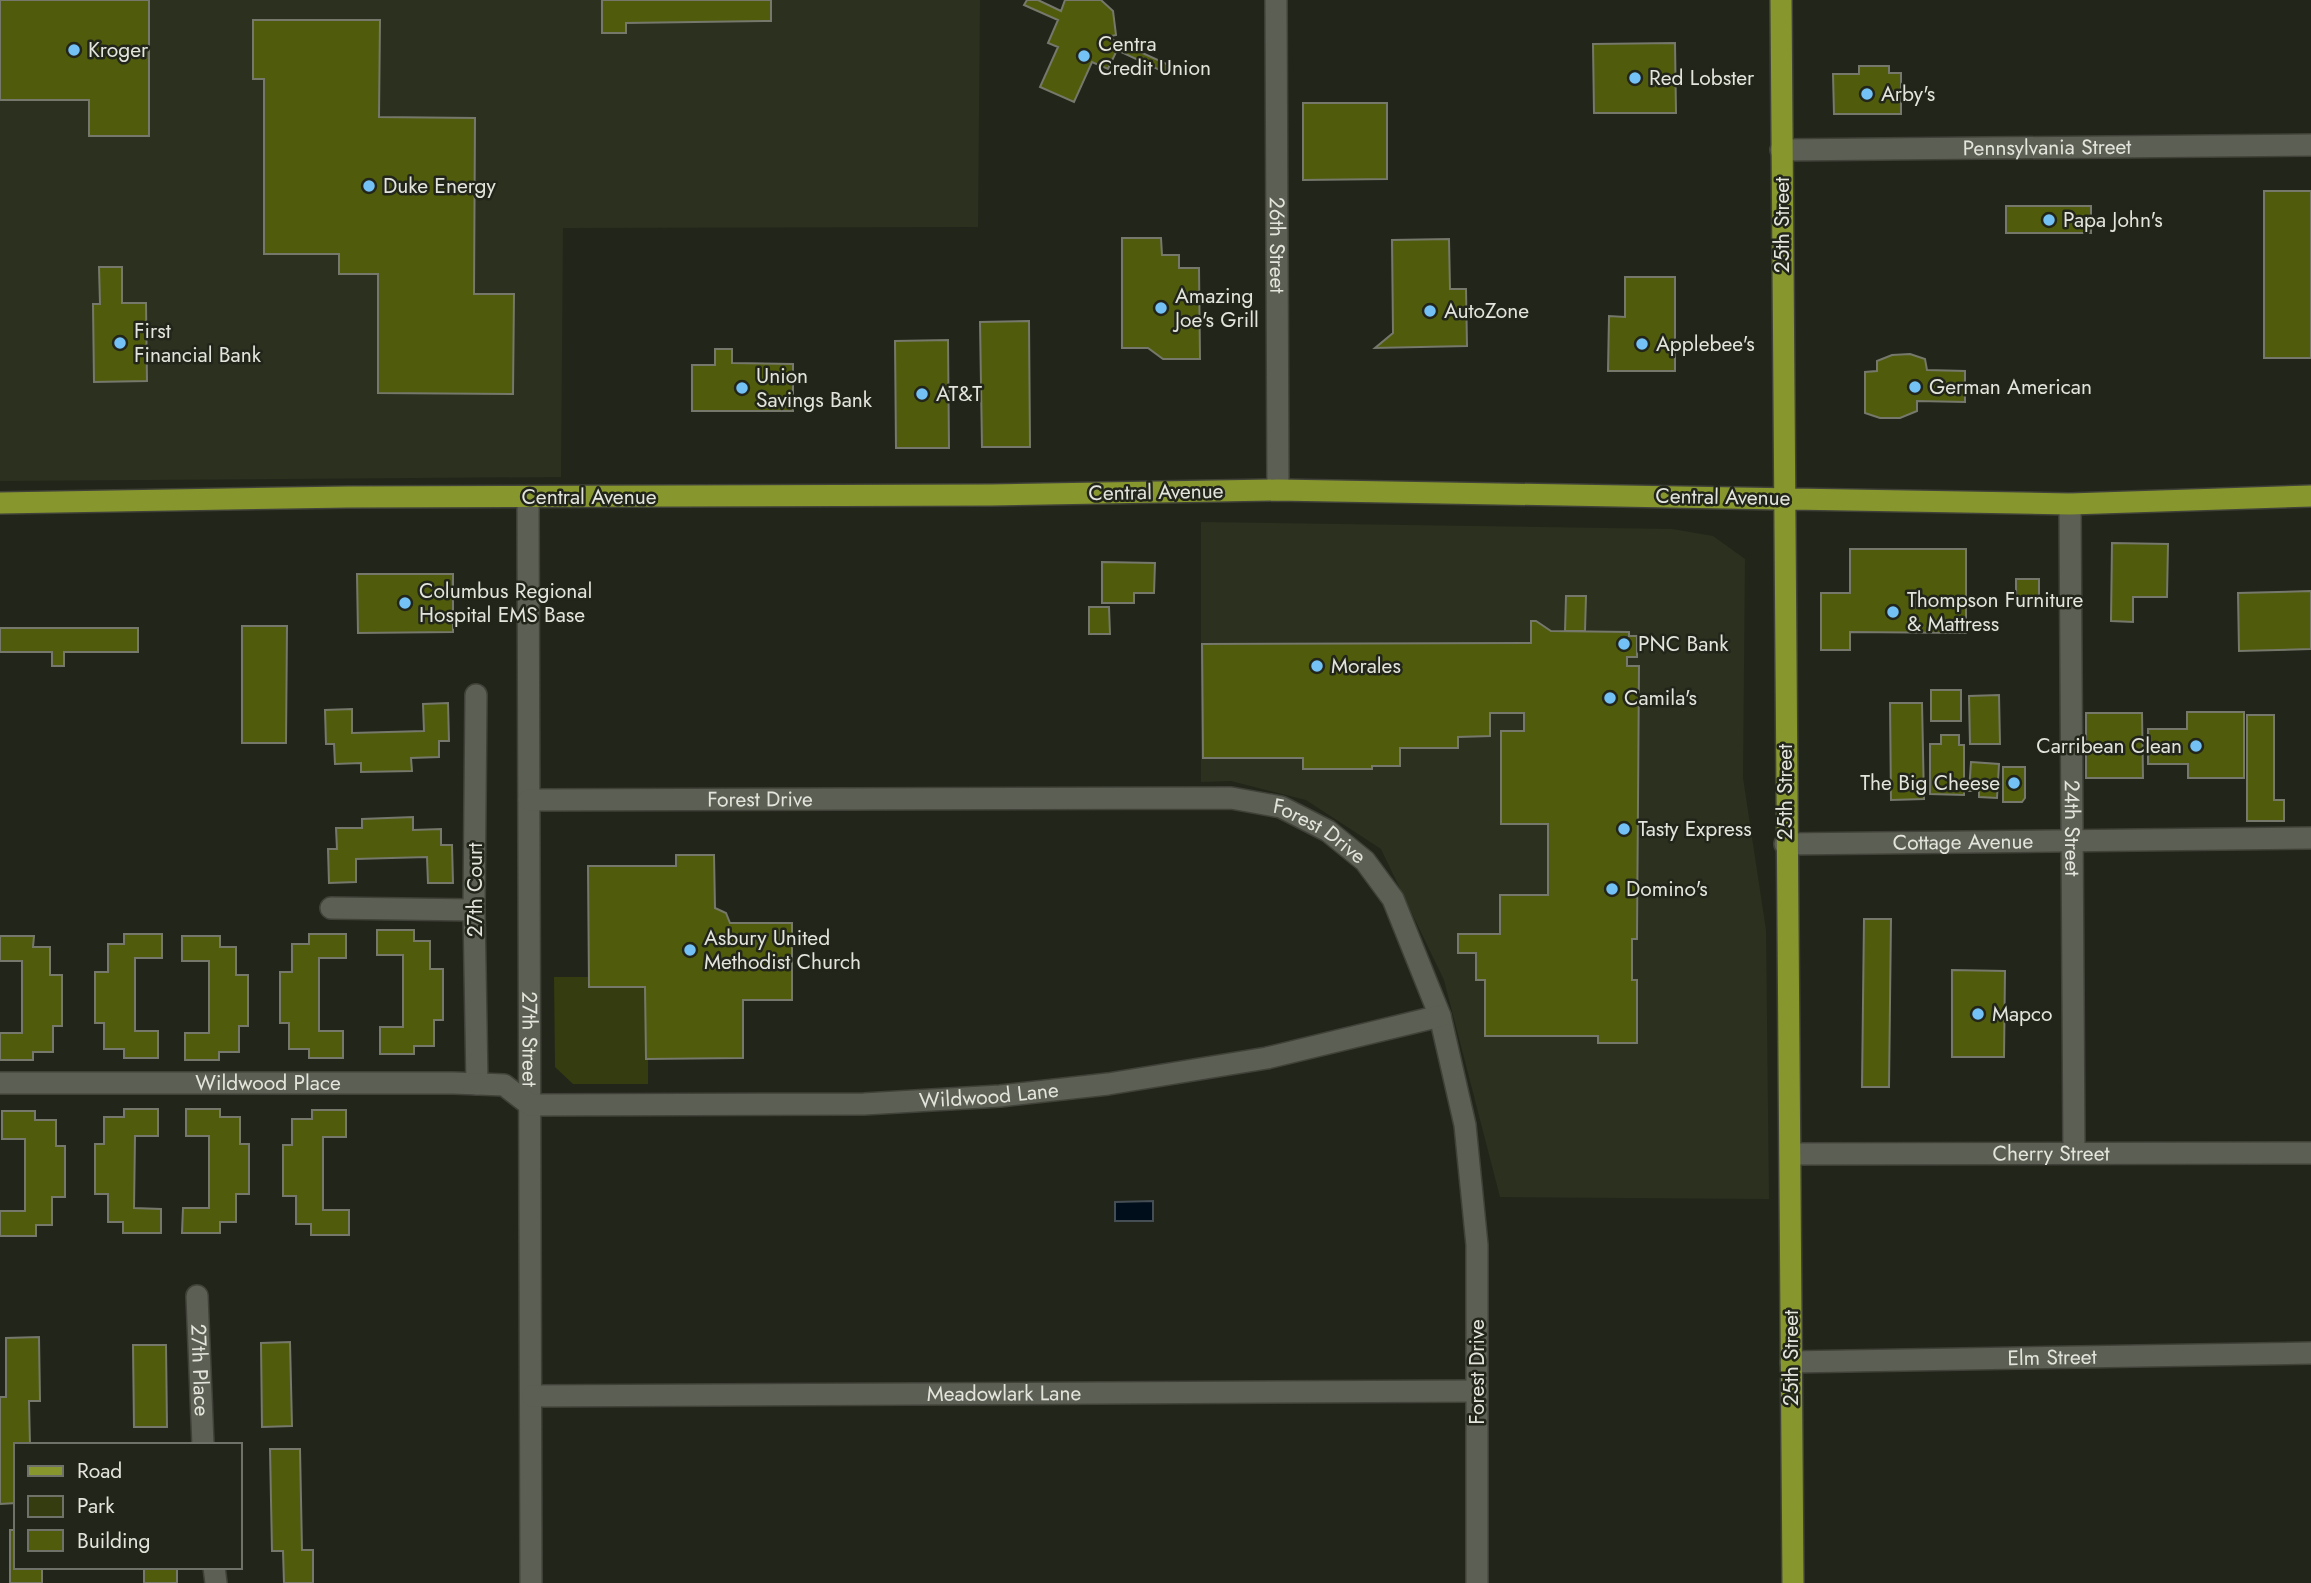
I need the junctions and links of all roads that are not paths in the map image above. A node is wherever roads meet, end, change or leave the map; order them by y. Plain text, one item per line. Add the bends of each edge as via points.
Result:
1 (1276, 0) edge
2 (1781, 0) edge
3 (2311, 145) edge
4 (1781, 150) junction
5 (1278, 490) junction
6 (2311, 496) edge
7 (528, 497) junction
8 (1784, 498) junction
9 (0, 503) edge
10 (2070, 504) junction
11 (476, 695) dead end
12 (529, 800) junction
13 (2311, 838) edge
14 (2072, 841) junction
15 (1786, 845) junction
16 (331, 908) dead end
17 (474, 909) junction
18 (1440, 1016) junction
19 (0, 1083) edge
20 (477, 1084) junction
21 (530, 1105) junction
22 (2074, 1153) junction
23 (2311, 1153) edge
24 (1790, 1154) junction
25 (197, 1296) dead end
26 (2311, 1353) edge
27 (1791, 1362) junction
28 (1477, 1391) junction
29 (532, 1395) junction
30 (203, 1443) edge
31 (531, 1583) edge
32 (1477, 1583) edge
33 (1793, 1583) edge

1 - 5 street, 26th Street
2 - 4 main road, 25th Street
3 - 4 street, Pennsylvania Street
4 - 8 main road, 25th Street
5 - 7 main road, Central Avenue
5 - 8 main road, Central Avenue
6 - 10 main road, Central Avenue
7 - 9 main road, Central Avenue
7 - 12 street, 27th Street
8 - 10 main road, Central Avenue
8 - 15 main road, 25th Street
10 - 14 street, 24th Street
11 - 17 street, 27th Court
12 - 18 street, Forest Drive via 1231,798 1281,807 1328,831 1365,861 1393,899
12 - 21 street, 27th Street
13 - 14 street, Cottage Avenue
14 - 15 street, Cottage Avenue
14 - 22 street, 24th Street
15 - 24 main road, 25th Street
16 - 17 street
17 - 20 street, 27th Court
18 - 21 street, Wildwood Lane via 1267,1058 1000,1097 864,1104
18 - 28 street, Forest Drive via 1465,1125 1472,1185 1477,1245
19 - 20 street, Wildwood Place
20 - 21 street, Wildwood Place via 504,1085
21 - 29 street, 27th Street
22 - 23 street, Cherry Street
22 - 24 street, Cherry Street
24 - 27 main road, 25th Street
25 - 30 street, 27th Place
26 - 27 street, Elm Street
27 - 33 main road, 25th Street
28 - 29 street, Meadowlark Lane
28 - 32 street, Forest Drive
29 - 31 street, 27th Street

